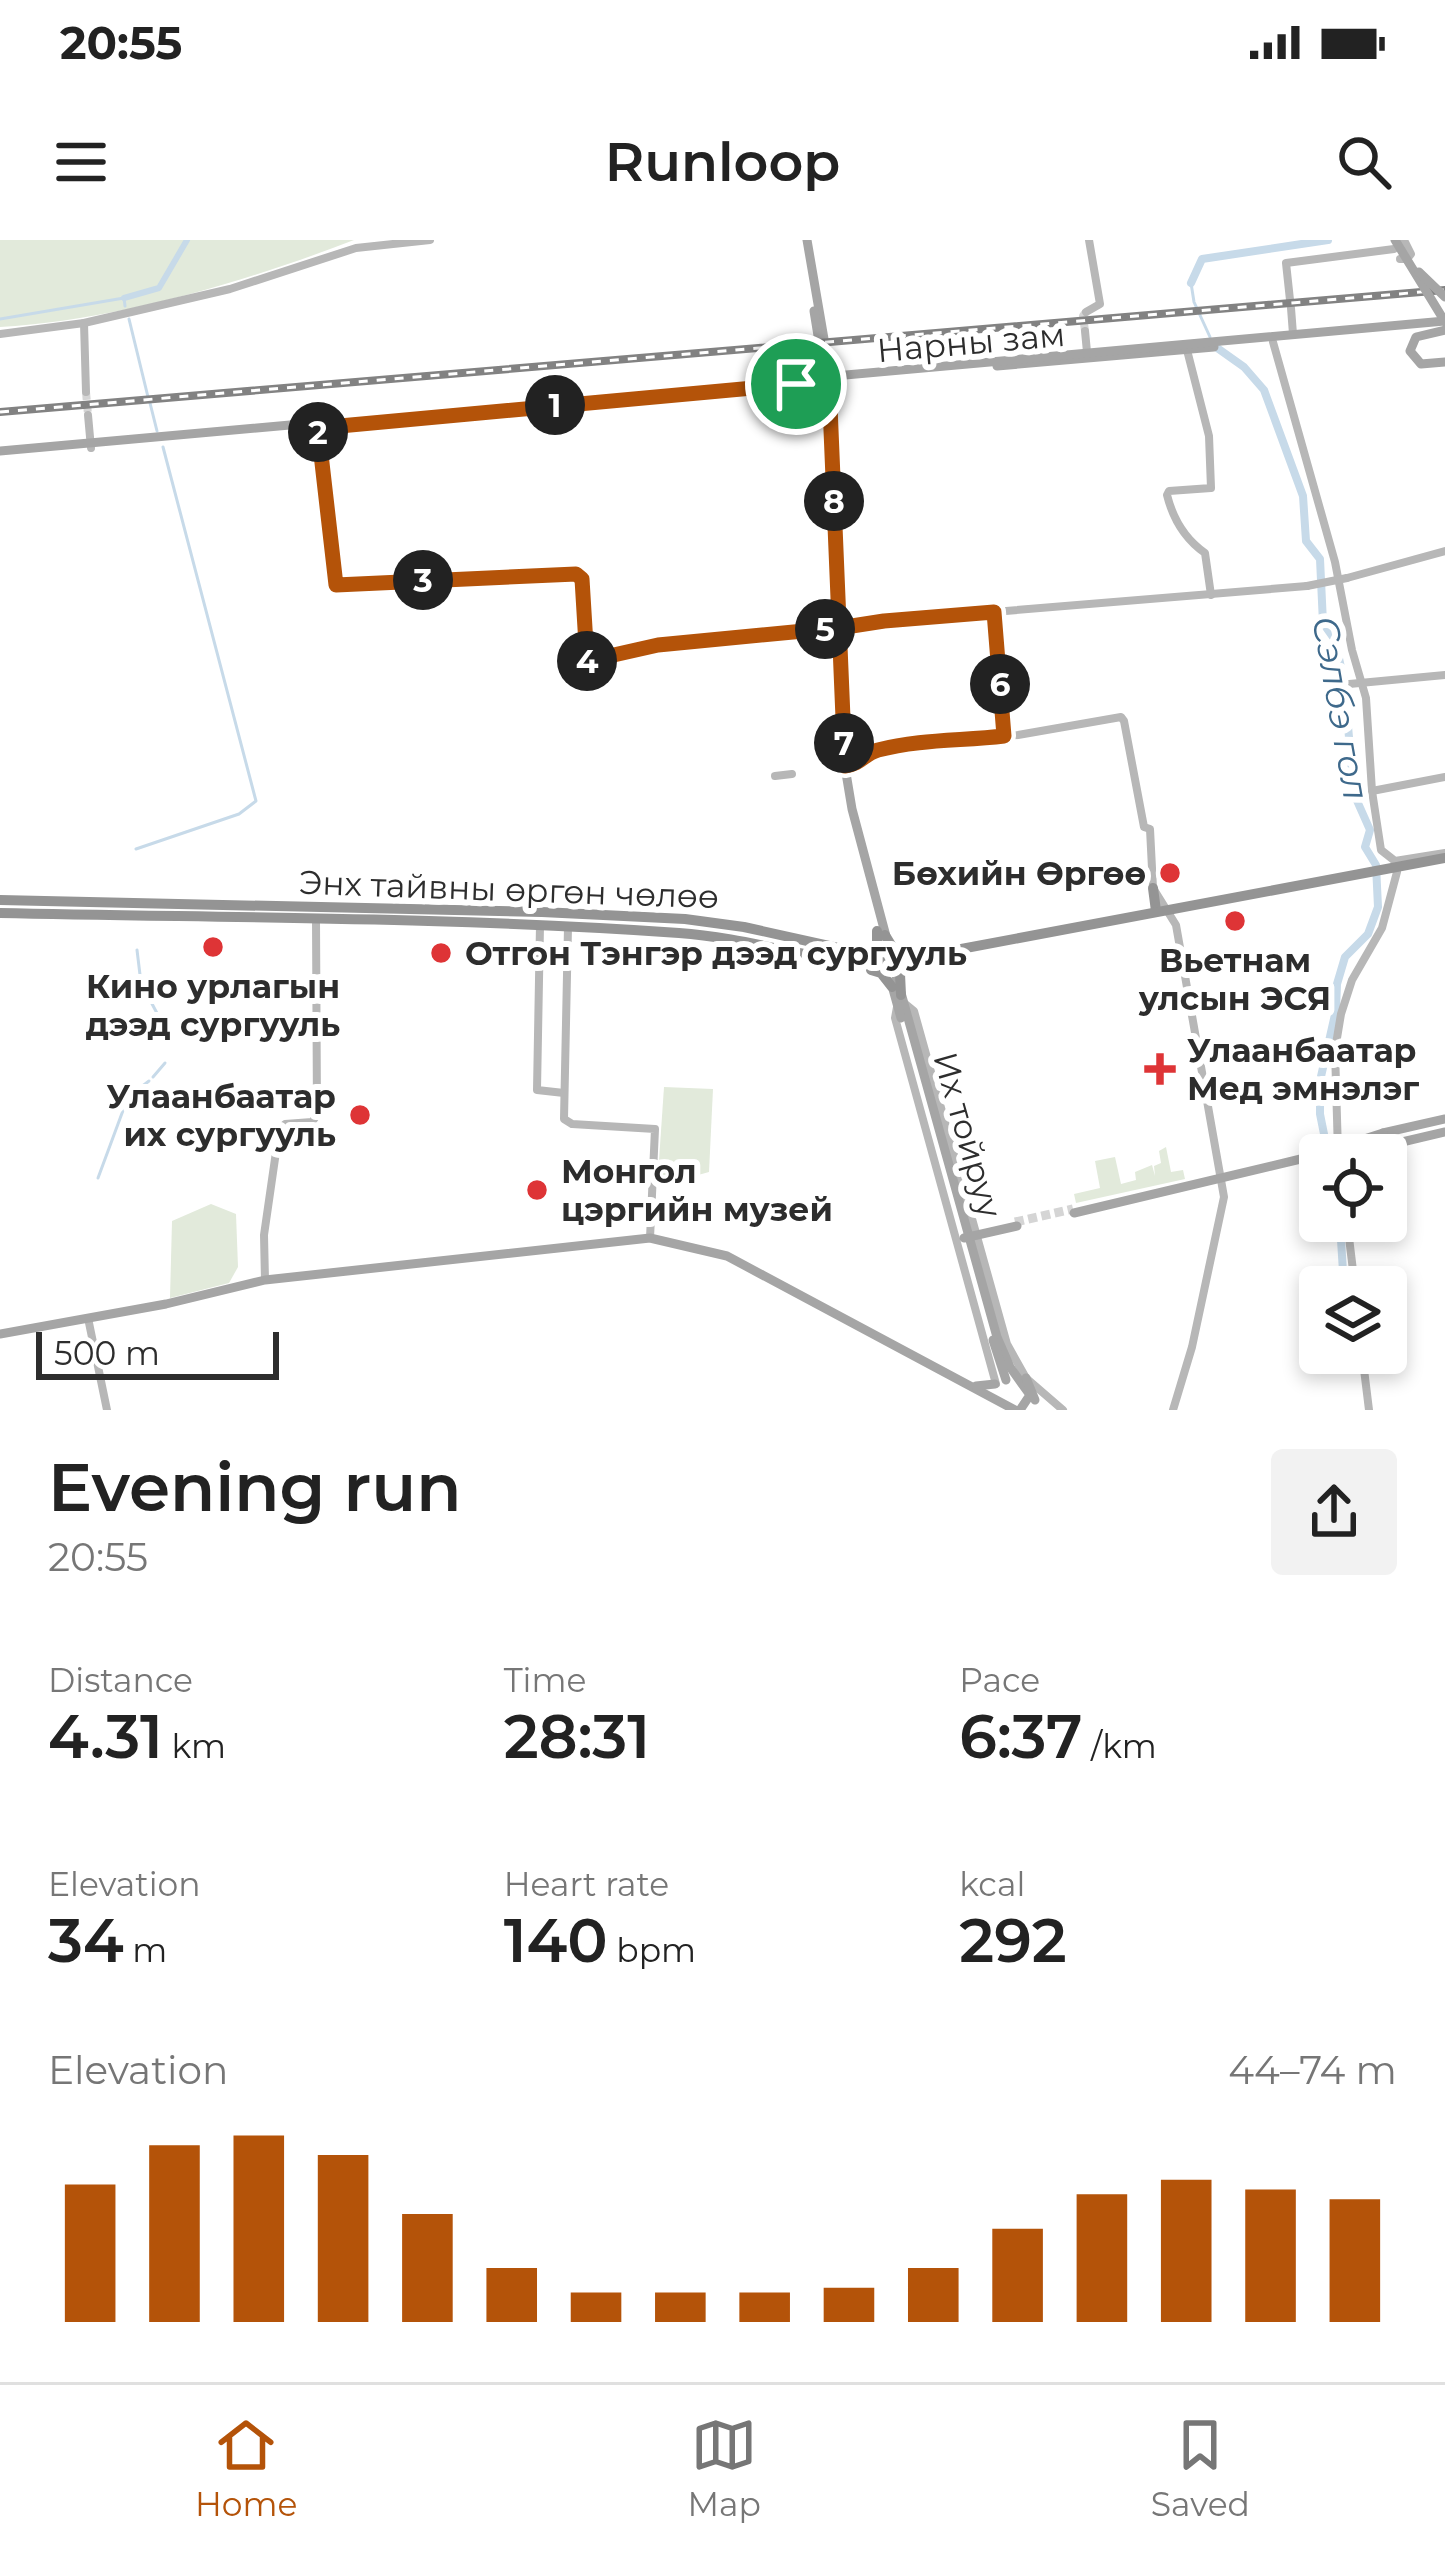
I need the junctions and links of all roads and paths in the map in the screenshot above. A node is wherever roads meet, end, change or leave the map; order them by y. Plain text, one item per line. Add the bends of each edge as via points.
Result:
1 (430, 240) edge
2 (805, 240) edge
3 (1089, 240) edge
4 (1395, 247) edge
5 (1445, 298) edge
6 (1086, 312) tunnel mouth
7 (84, 323) junction
8 (1439, 325) edge
9 (1086, 331) tunnel mouth
10 (1342, 333) junction
11 (0, 334) edge
12 (1293, 334) junction
13 (1273, 342) junction
14 (1227, 343) junction
15 (1200, 346) junction
16 (1187, 350) junction
17 (1089, 351) junction
18 (1117, 352) junction
19 (1445, 362) edge
20 (964, 366) junction
21 (826, 379) junction
22 (86, 392) tunnel mouth
23 (673, 392) junction
24 (88, 415) tunnel mouth
25 (318, 428) junction
26 (91, 446) junction
27 (0, 454) edge
28 (1445, 551) edge
29 (1210, 595) junction
30 (994, 612) junction
31 (838, 627) junction
32 (1445, 675) edge
33 (1357, 682) junction
34 (1331, 686) dead end
35 (1004, 736) junction
36 (845, 766) junction
37 (792, 774) dead end
38 (775, 776) dead end
39 (1445, 777) edge
40 (1372, 791) junction
41 (1445, 858) edge
42 (1389, 872) junction
43 (1153, 888) joint
44 (870, 891) junction
45 (0, 900) edge
46 (1166, 912) junction
47 (0, 914) edge
48 (384, 915) junction
49 (515, 918) junction
50 (316, 920) junction
51 (540, 925) junction
52 (568, 927) junction
53 (776, 933) junction
54 (881, 933) junction
55 (788, 943) junction
56 (769, 946) junction
57 (927, 957) junction
58 (858, 959) junction
59 (889, 964) junction
60 (910, 965) junction
61 (898, 997) junction
62 (564, 1093) junction
63 (1445, 1119) edge
64 (1445, 1132) edge
65 (1337, 1134) edge
66 (1401, 1134) edge
67 (1407, 1141) edge
68 (1299, 1159) edge
69 (1220, 1177) junction
70 (1074, 1211) tunnel mouth
71 (1016, 1224) tunnel mouth
72 (969, 1235) junction
73 (650, 1238) junction
74 (265, 1280) junction
75 (88, 1318) junction
76 (0, 1334) edge
77 (1365, 1374) edge
78 (965, 1382) junction
79 (1001, 1382) junction
80 (1024, 1382) junction
81 (1032, 1398) junction
82 (1000, 1403) junction
83 (1174, 1409) edge
84 (107, 1410) edge
85 (1018, 1410) edge
86 (1047, 1410) edge
87 (1064, 1410) edge
88 (1369, 1410) edge

1 - 7 street via 356,248 261,282
2 - 21 main road
2 - 21 main road
3 - 6 street via 1100,304
4 - 5 main road, bridge
4 - 8 main road, bridge
4 - 12 street via 1286,263
7 - 11 street
7 - 22 street
8 - 10 main road, Нарны зам
8 - 19 main road via 1412,342 1412,356 1421,364
9 - 17 street
10 - 12 main road, Нарны зам
10 - 13 main road, Нарны зам
12 - 14 main road, Нарны зам
13 - 14 main road, Нарны зам
13 - 33 street via 1335,562
14 - 15 main road, Нарны зам
15 - 16 main road, Нарны зам
15 - 18 main road, Нарны зам
16 - 18 main road, Нарны зам
16 - 29 street via 1209,436 1210,488 1167,494 1190,545 1205,553
17 - 18 main road, Нарны зам
17 - 20 main road, Нарны зам
18 - 20 main road, Нарны зам
20 - 21 main road, Нарны зам
21 - 23 main road, Нарны зам
21 - 31 main road
23 - 25 main road, Нарны зам
23 - 26 main road, Нарны зам
24 - 26 street
25 - 26 main road, Нарны зам
25 - 31 street via 336,585 576,574 587,661 680,642
26 - 27 main road, Нарны зам
28 - 29 street, bridge via 1307,586
29 - 30 street
30 - 31 street
30 - 35 street
31 - 36 main road
31 - 44 main road via 843,784
32 - 33 street
33 - 34 street
33 - 40 street
35 - 36 street via 874,751
35 - 43 street via 1121,717
36 - 44 main road
37 - 38 street
39 - 40 street
40 - 41 street via 1383,855
41 - 42 highway
42 - 46 highway, Энх тайвны өргөн чөлөө
42 - 65 street via 1382,928 1343,1006
43 - 46 highway
44 - 54 main road, Их тойруу
45 - 48 highway, Энх тайвны өргөн чөлөө
46 - 57 highway, Энх тайвны өргөн чөлөө
46 - 60 highway, Энх тайвны өргөн чөлөө
46 - 69 street
47 - 50 highway, Энх тайвны өргөн чөлөө
48 - 49 highway, Энх тайвны өргөн чөлөө
48 - 50 highway, Энх тайвны өргөн чөлөө
49 - 51 highway, Энх тайвны өргөн чөлөө
49 - 53 highway, Энх тайвны өргөн чөлөө via 685,919
50 - 74 street via 317,1115 279,1130
51 - 52 highway, Энх тайвны өргөн чөлөө
51 - 62 street via 537,1090
52 - 56 highway, Энх тайвны өргөн чөлөө
52 - 62 street
53 - 55 highway, Энх тайвны өргөн чөлөө
53 - 56 highway via 780,941
54 - 57 highway via 899,955
54 - 58 highway via 877,951
54 - 59 main road, Их тойруу
55 - 56 highway, Энх тайвны өргөн чөлөө
55 - 58 highway, Энх тайвны өргөн чөлөө
57 - 59 highway, Энх тайвны өргөн чөлөө
58 - 59 highway, Энх тайвны өргөн чөлөө
58 - 61 highway
59 - 60 highway, Энх тайвны өргөн чөлөө
59 - 61 main road, Их тойруу
60 - 61 highway via 900,974
61 - 72 main road, Их тойруу
61 - 79 street via 895,1018
62 - 73 street via 568,1123 655,1129
63 - 66 main road
64 - 67 main road
68 - 69 main road
69 - 70 main road
69 - 83 street via 1223,1207
71 - 72 main road
72 - 79 main road, Их тойруу
72 - 80 main road, Их тойруу via 997,1337
73 - 74 main road
73 - 78 main road via 727,1256
74 - 75 main road
75 - 76 main road
75 - 84 street
77 - 88 street
78 - 79 main road
78 - 82 main road
79 - 80 main road
79 - 82 main road
80 - 81 main road
80 - 87 street
81 - 85 main road
81 - 86 main road
82 - 85 main road

